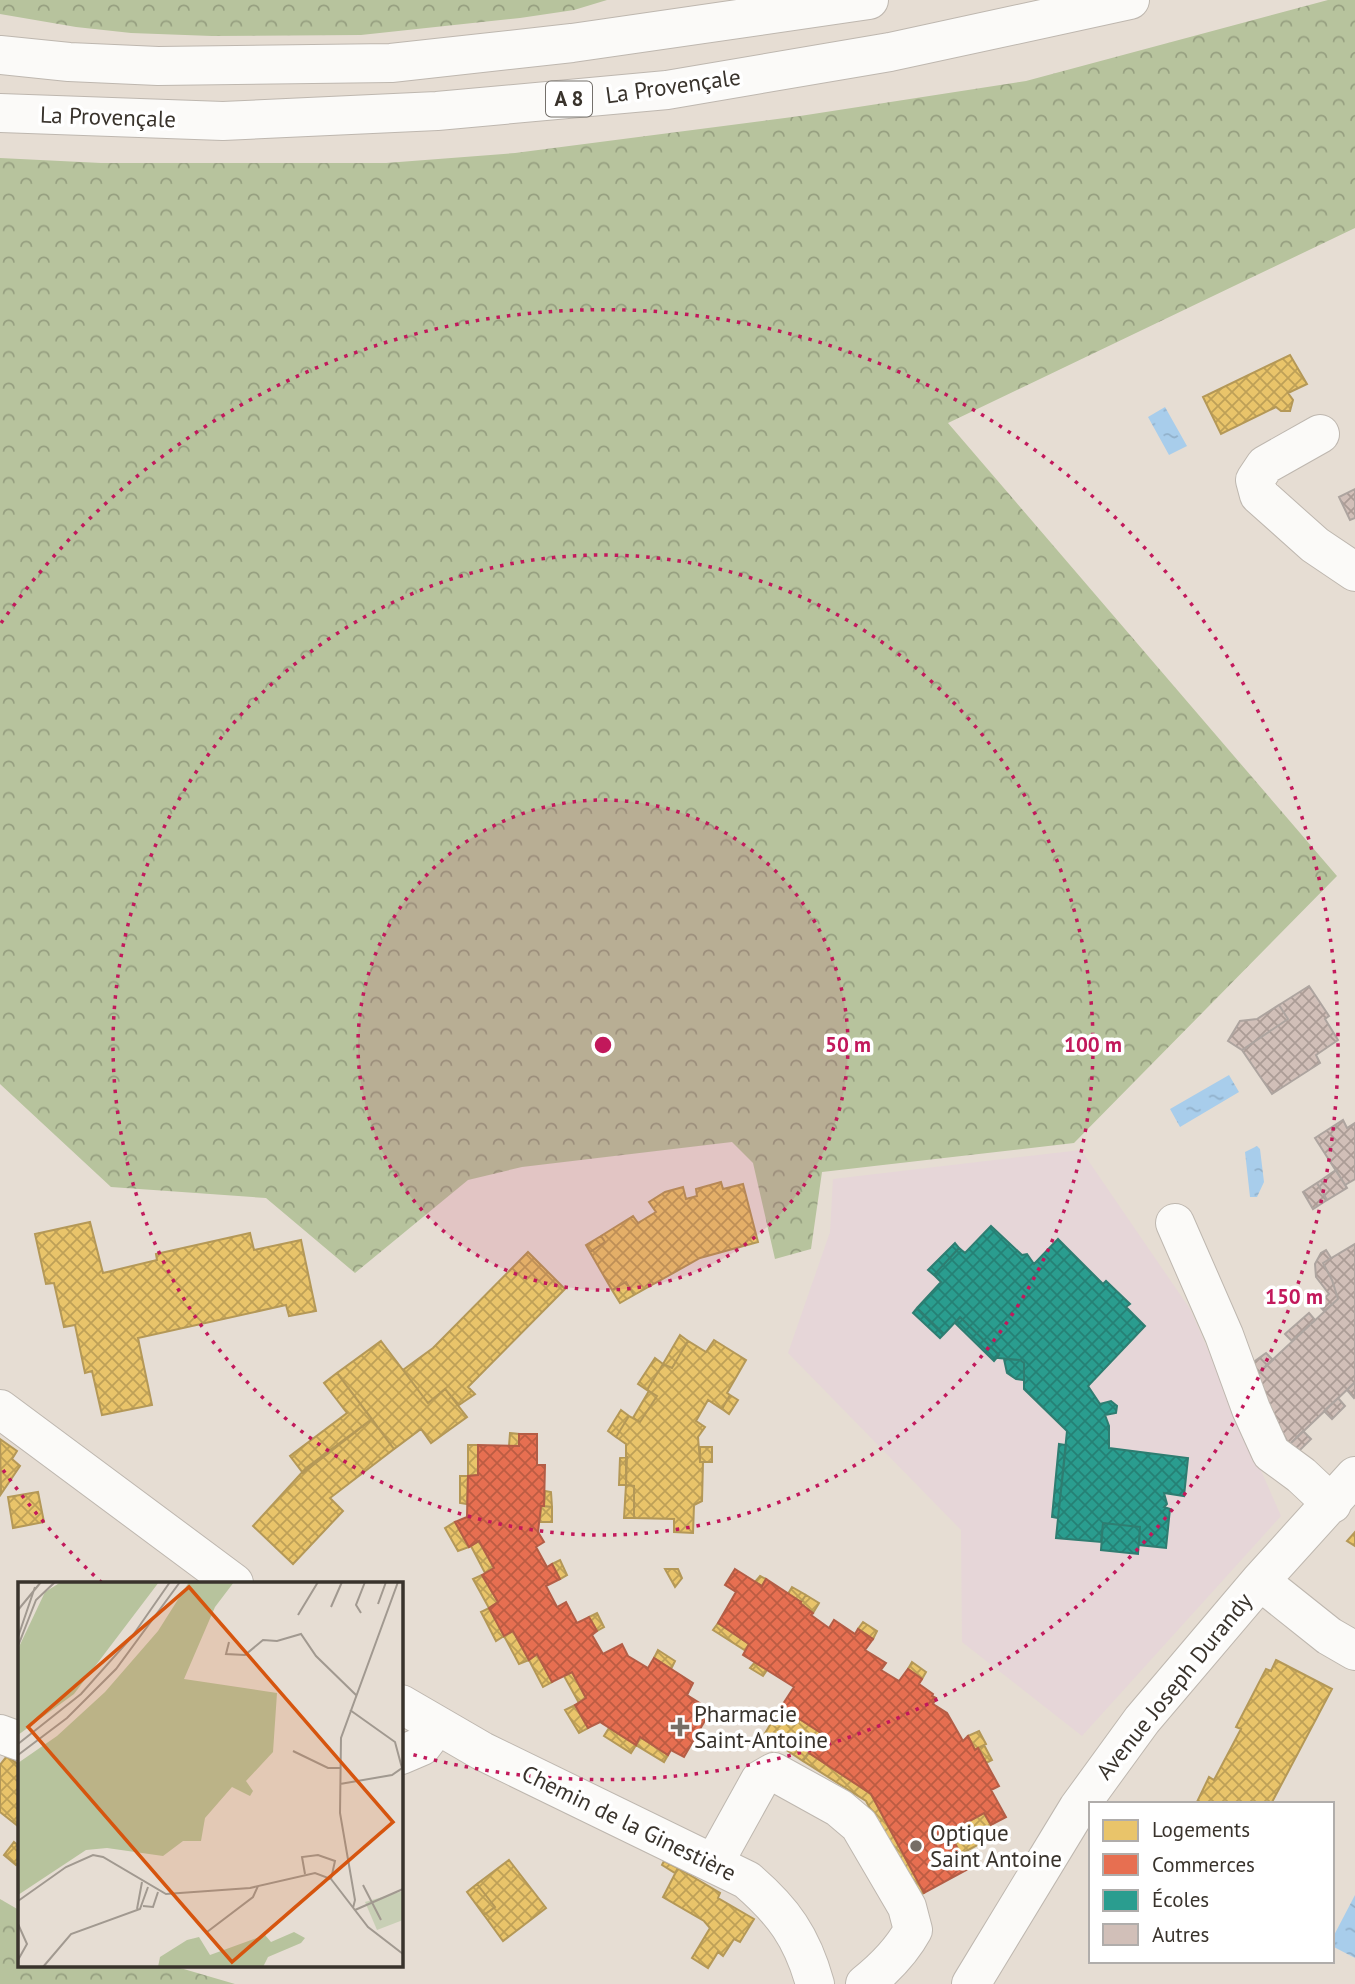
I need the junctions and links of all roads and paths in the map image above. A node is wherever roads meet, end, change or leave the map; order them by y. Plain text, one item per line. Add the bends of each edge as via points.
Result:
1 (869, 0) edge
2 (1130, 0) edge
3 (0, 55) edge
4 (0, 113) edge
5 (1320, 434) dead end
6 (1355, 572) edge
7 (1175, 1223) dead end
8 (0, 1409) edge
9 (1343, 1490) edge
10 (1260, 1581) junction
11 (233, 1582) edge
12 (1355, 1651) edge
13 (402, 1705) edge
14 (437, 1726) junction
15 (0, 1734) edge
16 (18, 1741) edge
17 (402, 1755) edge
18 (714, 1863) junction
19 (815, 1984) edge
20 (865, 1984) edge
21 (971, 1984) edge

1 - 3 main road via 572,43 391,63 158,66
2 - 4 main road, La Provençale / A 8 via 890,52 667,90 437,111 223,121
5 - 6 main road via 1265,465 1255,480 1257,488 1259,495 1315,545
7 - 9 main road via 1271,1453 1301,1475
8 - 11 main road
9 - 10 main road, Avenue Joseph Durandy
10 - 12 main road
10 - 21 main road, Avenue Joseph Durandy via 1115,1756 1078,1808
13 - 14 main road, Chemin de la Ginestière
14 - 17 main road via 422,1746
14 - 18 main road, Chemin de la Ginestière
15 - 16 main road
18 - 19 main road, Chemin de la Ginestière via 747,1880 788,1921
18 - 20 main road via 760,1780 774,1772 839,1808 859,1825 907,1907 913,1930 885,1968

